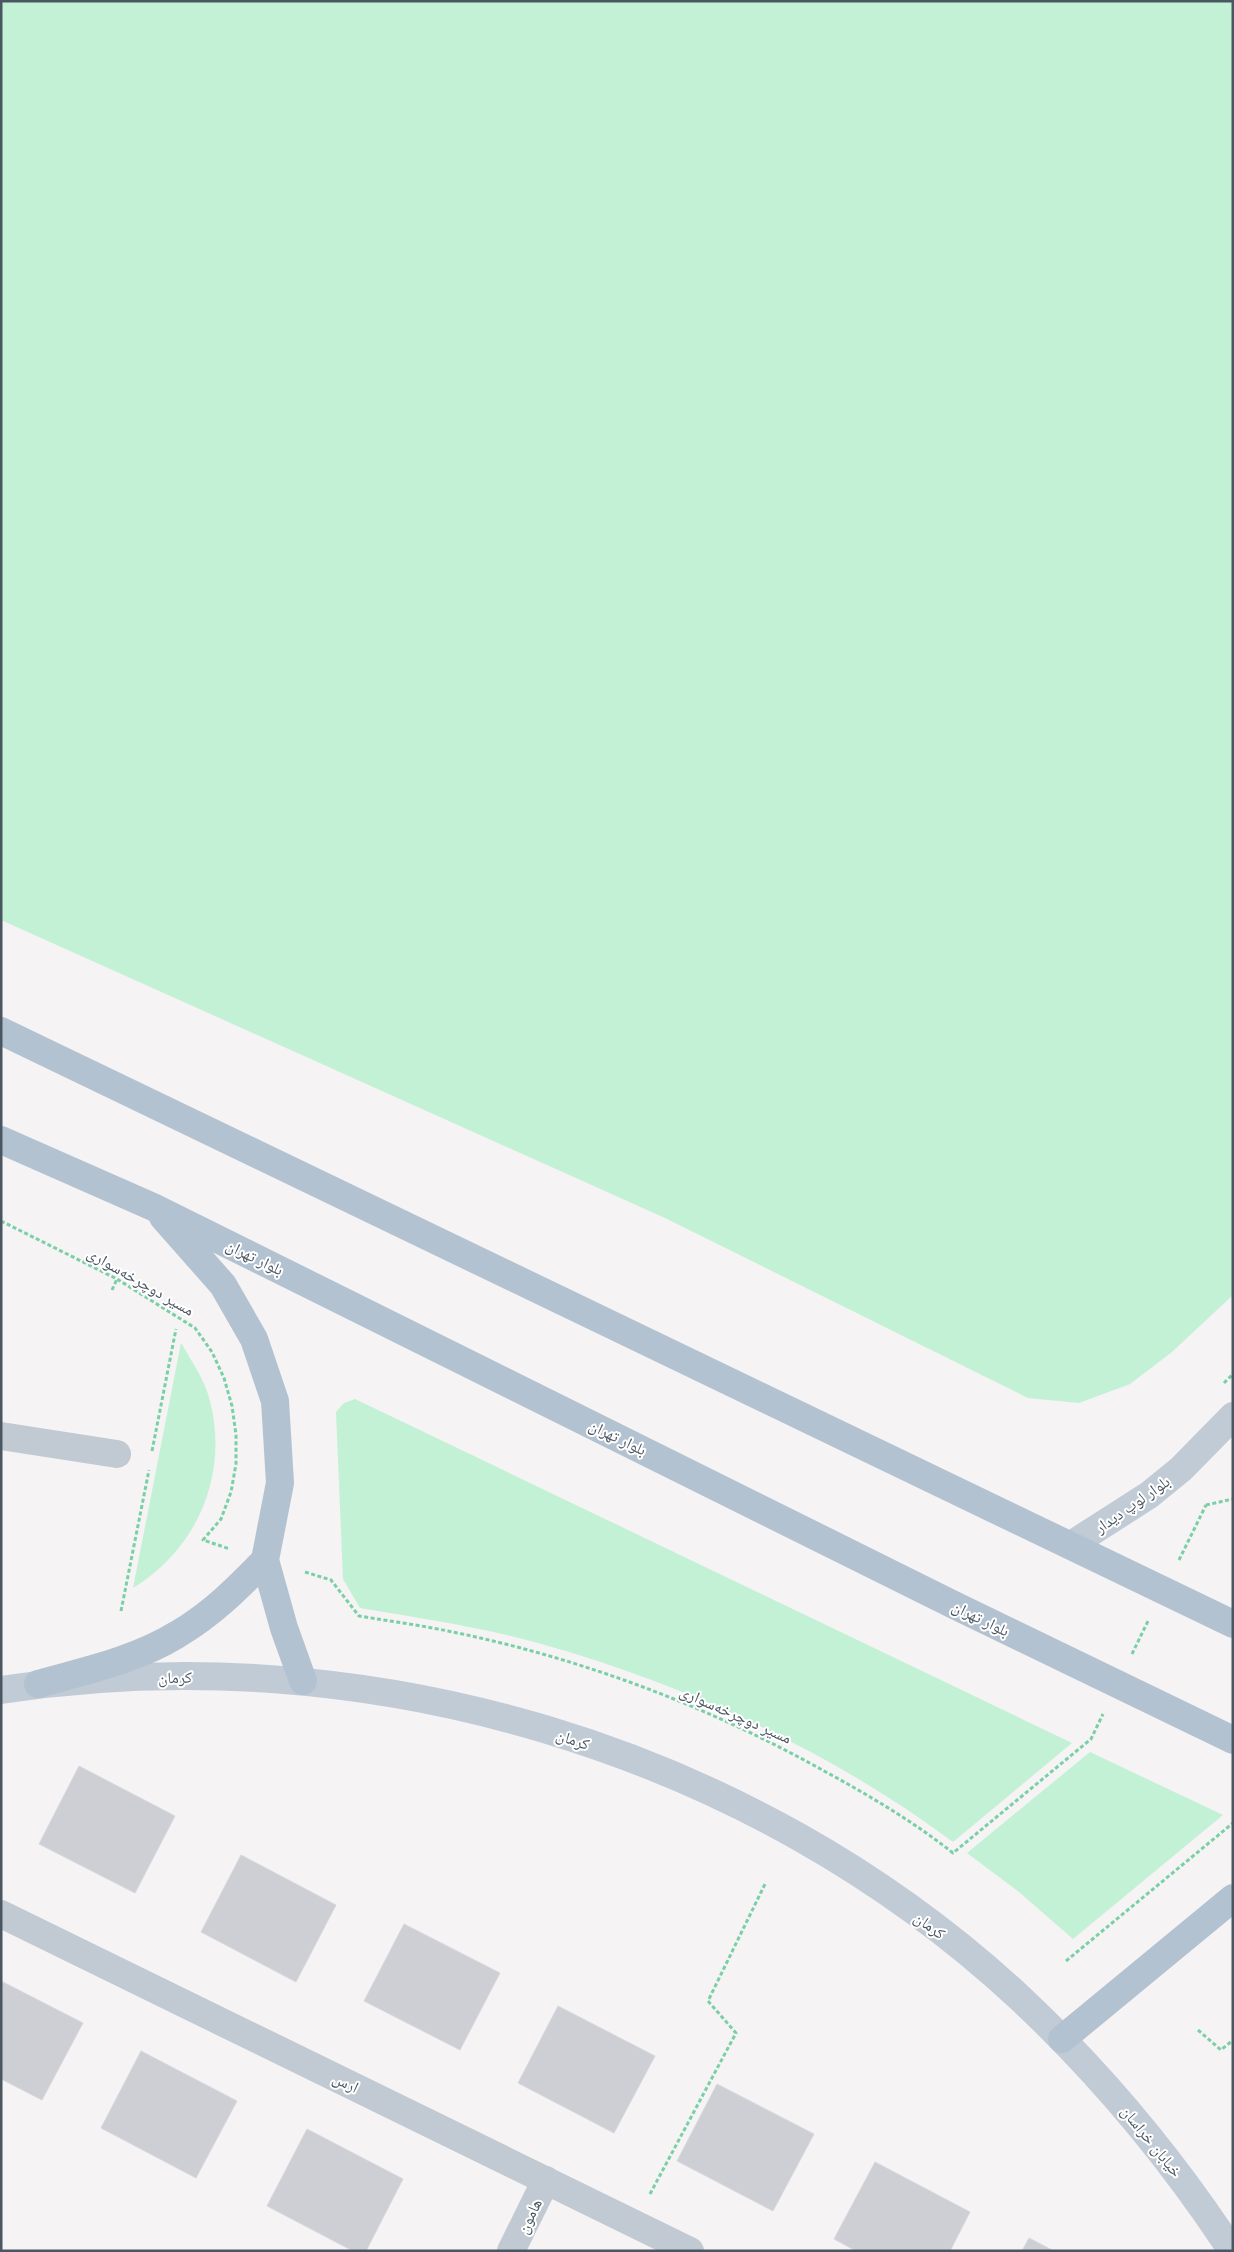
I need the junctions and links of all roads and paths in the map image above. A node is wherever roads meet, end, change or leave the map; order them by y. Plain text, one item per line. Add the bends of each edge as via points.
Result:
1 (1, 1031) edge
2 (1, 1140) edge
3 (153, 1206) junction
4 (1, 1220) edge
5 (117, 1279) junction
6 (112, 1290) dead end
7 (1233, 1416) edge
8 (1, 1436) edge
9 (117, 1454) dead end
10 (1233, 1499) edge
11 (1206, 1504) dead end
12 (203, 1540) dead end
13 (1071, 1545) junction
14 (266, 1560) junction
15 (331, 1580) dead end
16 (1233, 1624) edge
17 (303, 1681) junction
18 (38, 1684) junction
19 (1, 1690) edge
20 (1091, 1739) dead end
21 (1233, 1740) edge
22 (1233, 1823) edge
23 (766, 1882) dead end
24 (1233, 1898) edge
25 (1, 1914) edge
26 (1066, 1960) dead end
27 (1198, 2030) dead end
28 (1062, 2038) junction
29 (1233, 2040) edge
30 (546, 2180) junction
31 (635, 2224) junction
32 (511, 2251) edge
33 (690, 2251) edge
34 (1232, 2251) edge

1 - 13 main road
2 - 3 main road, بلوار تهران
3 - 14 main road via 222,1285 254,1339 275,1401 280,1483
3 - 21 main road, بلوار تهران via 947,1602
4 - 5 path, مسیر دوچرخه‌سواری
5 - 6 path
5 - 12 path, مسیر دوچرخه‌سواری via 195,1328 212,1352 224,1378 232,1406 236,1464 231,1492 221,1519
7 - 13 street, بلوار لوپ دیدار via 1181,1469 1149,1496
8 - 9 street
10 - 11 path
13 - 16 main road
14 - 17 main road via 284,1628
14 - 18 main road via 226,1601 178,1635 124,1659
15 - 20 path, مسیر دوچرخه‌سواری via 359,1616 448,1631 536,1652 622,1679 706,1712 788,1750 866,1794 954,1853
17 - 18 street, کرمان via 215,1676 126,1677
17 - 28 street, کرمان via 391,1693 487,1713 562,1734 645,1764 726,1800 804,1840 879,1888 950,1939
18 - 19 street, کرمان
22 - 26 path
23 - 31 path via 708,2000 736,2033
24 - 28 main road
25 - 30 street, ارس
27 - 29 path via 1221,2050
28 - 34 street, خیابان خراسان via 1140,2123 1194,2193
30 - 31 street, ارس
30 - 32 street, هامون
31 - 33 street, ارس

